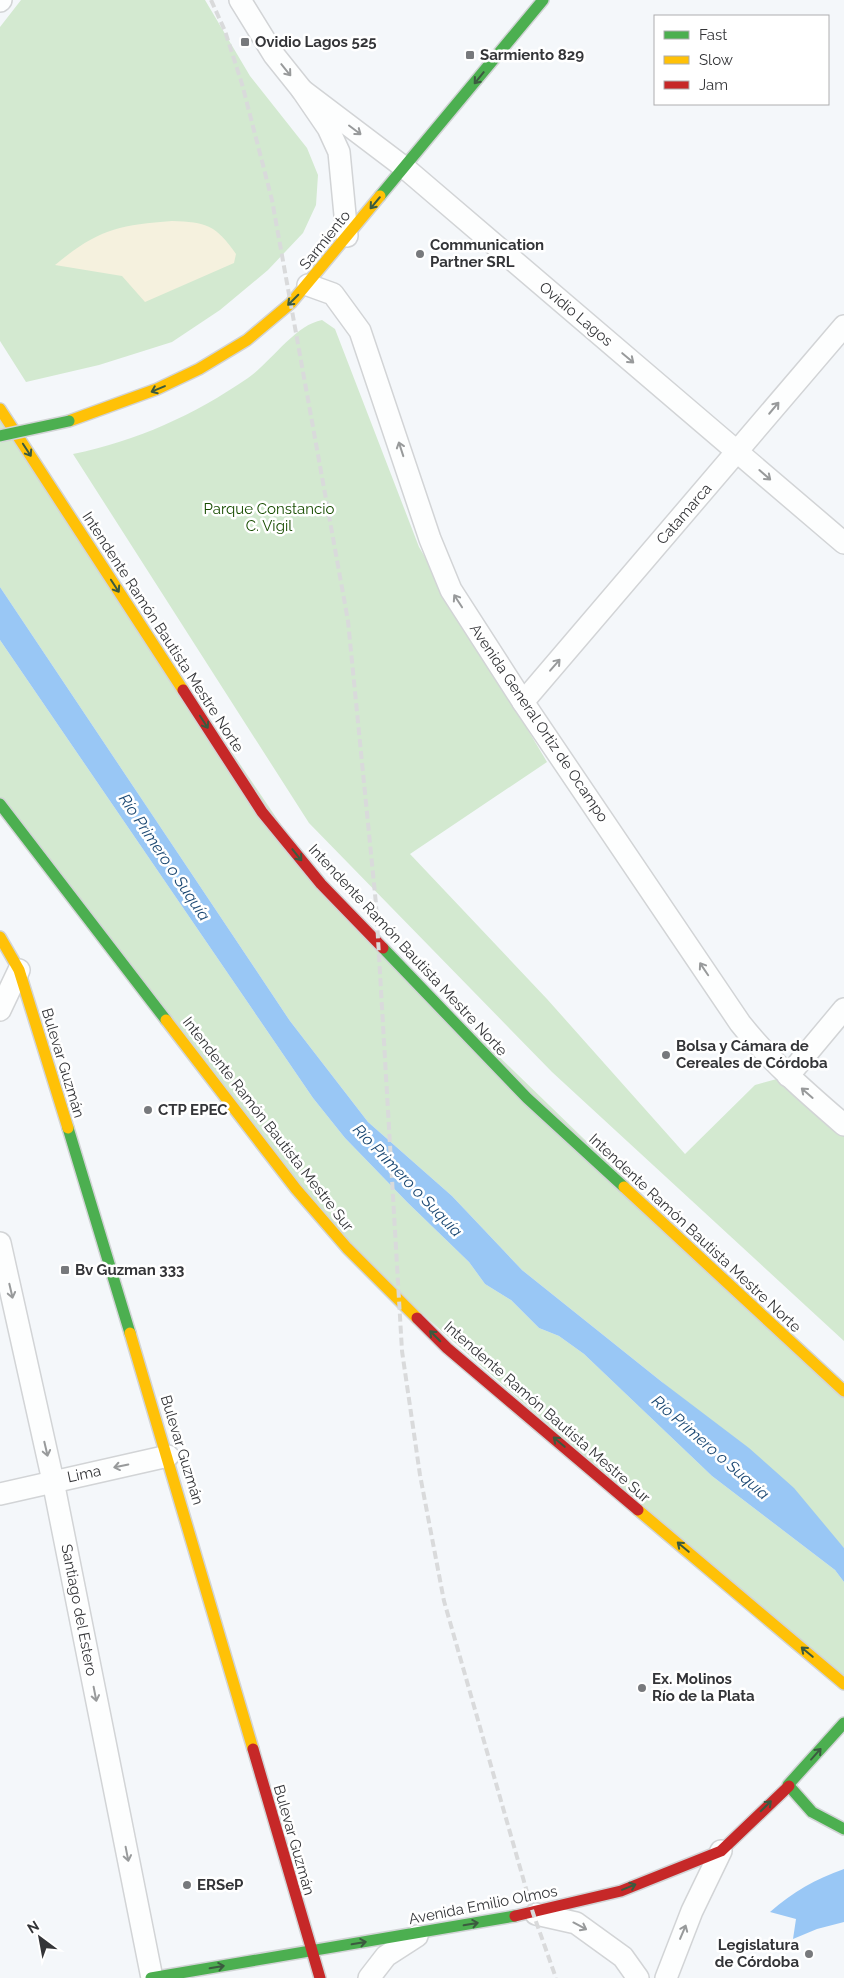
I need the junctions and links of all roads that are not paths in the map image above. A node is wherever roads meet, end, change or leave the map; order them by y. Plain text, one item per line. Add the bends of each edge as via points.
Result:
1 (240, 0) edge
2 (543, 0) edge
3 (302, 90) junction
4 (405, 168) junction
5 (347, 236) junction
6 (308, 285) junction
7 (844, 326) edge
8 (0, 409) edge
9 (0, 436) edge
10 (738, 452) junction
11 (844, 543) edge
12 (523, 702) junction
13 (0, 804) edge
14 (0, 936) edge
15 (9, 972) edge
16 (0, 1010) edge
17 (844, 1010) edge
18 (788, 1076) junction
19 (844, 1125) edge
20 (0, 1243) edge
21 (844, 1392) edge
22 (168, 1456) junction
23 (53, 1481) junction
24 (0, 1494) edge
25 (844, 1684) edge
26 (844, 1723) edge
27 (788, 1785) junction
28 (844, 1829) edge
29 (721, 1851) junction
30 (533, 1913) junction
31 (423, 1932) junction
32 (311, 1951) junction
33 (151, 1978) edge
34 (320, 1978) edge
35 (369, 1978) edge
36 (638, 1978) edge
37 (666, 1978) edge

1 -> 3 street, Ovidio Lagos via 274,55
2 -> 4 main road, Sarmiento
3 -> 4 street, Ovidio Lagos
3 - 5 street, Ovidio Lagos via 328,128 339,152
4 -> 5 main road, Sarmiento
4 -> 10 street, Ovidio Lagos
5 - 6 main road, Sarmiento
6 -> 9 main road, Sarmiento, bridge via 242,344 179,380 125,403 69,421
12 -> 6 street, Avenida General Ortiz de Ocampo via 451,590 430,539 360,331 333,294
10 -> 7 street, Catamarca
8 -> 21 main road, Intendente Ramón Bautista Mestre Norte via 262,812 320,884 527,1098
10 -> 11 street, Ovidio Lagos
12 -> 10 street, Catamarca
18 -> 12 street, Avenida General Ortiz de Ocampo via 740,1023
25 -> 13 main road, Intendente Ramón Bautista Mestre Sur via 447,1348 347,1248 296,1189
14 - 15 main road, Bulevar Guzmán
15 - 16 street
15 - 22 main road, Bulevar Guzmán
17 - 18 street
19 -> 18 street, Avenida General Ortiz de Ocampo
20 -> 23 street, Santiago del Estero
22 -> 23 street, Lima
22 - 32 main road, Bulevar Guzmán
23 - 24 street, Lima
23 -> 33 street, Santiago del Estero
27 -> 26 main road, Avenida Emilio Olmos
27 - 28 main road via 803,1806 819,1818
29 -> 27 main road, Avenida Emilio Olmos
30 -> 29 main road, Avenida Emilio Olmos via 620,1891
37 -> 29 street via 692,1911
31 -> 30 main road, Avenida Emilio Olmos
30 -> 36 street via 576,1923 602,1939 623,1957
32 -> 31 main road, Avenida Emilio Olmos
31 - 35 street via 386,1956
33 -> 32 main road, Avenida Emilio Olmos
32 - 34 main road, Bulevar Guzmán

